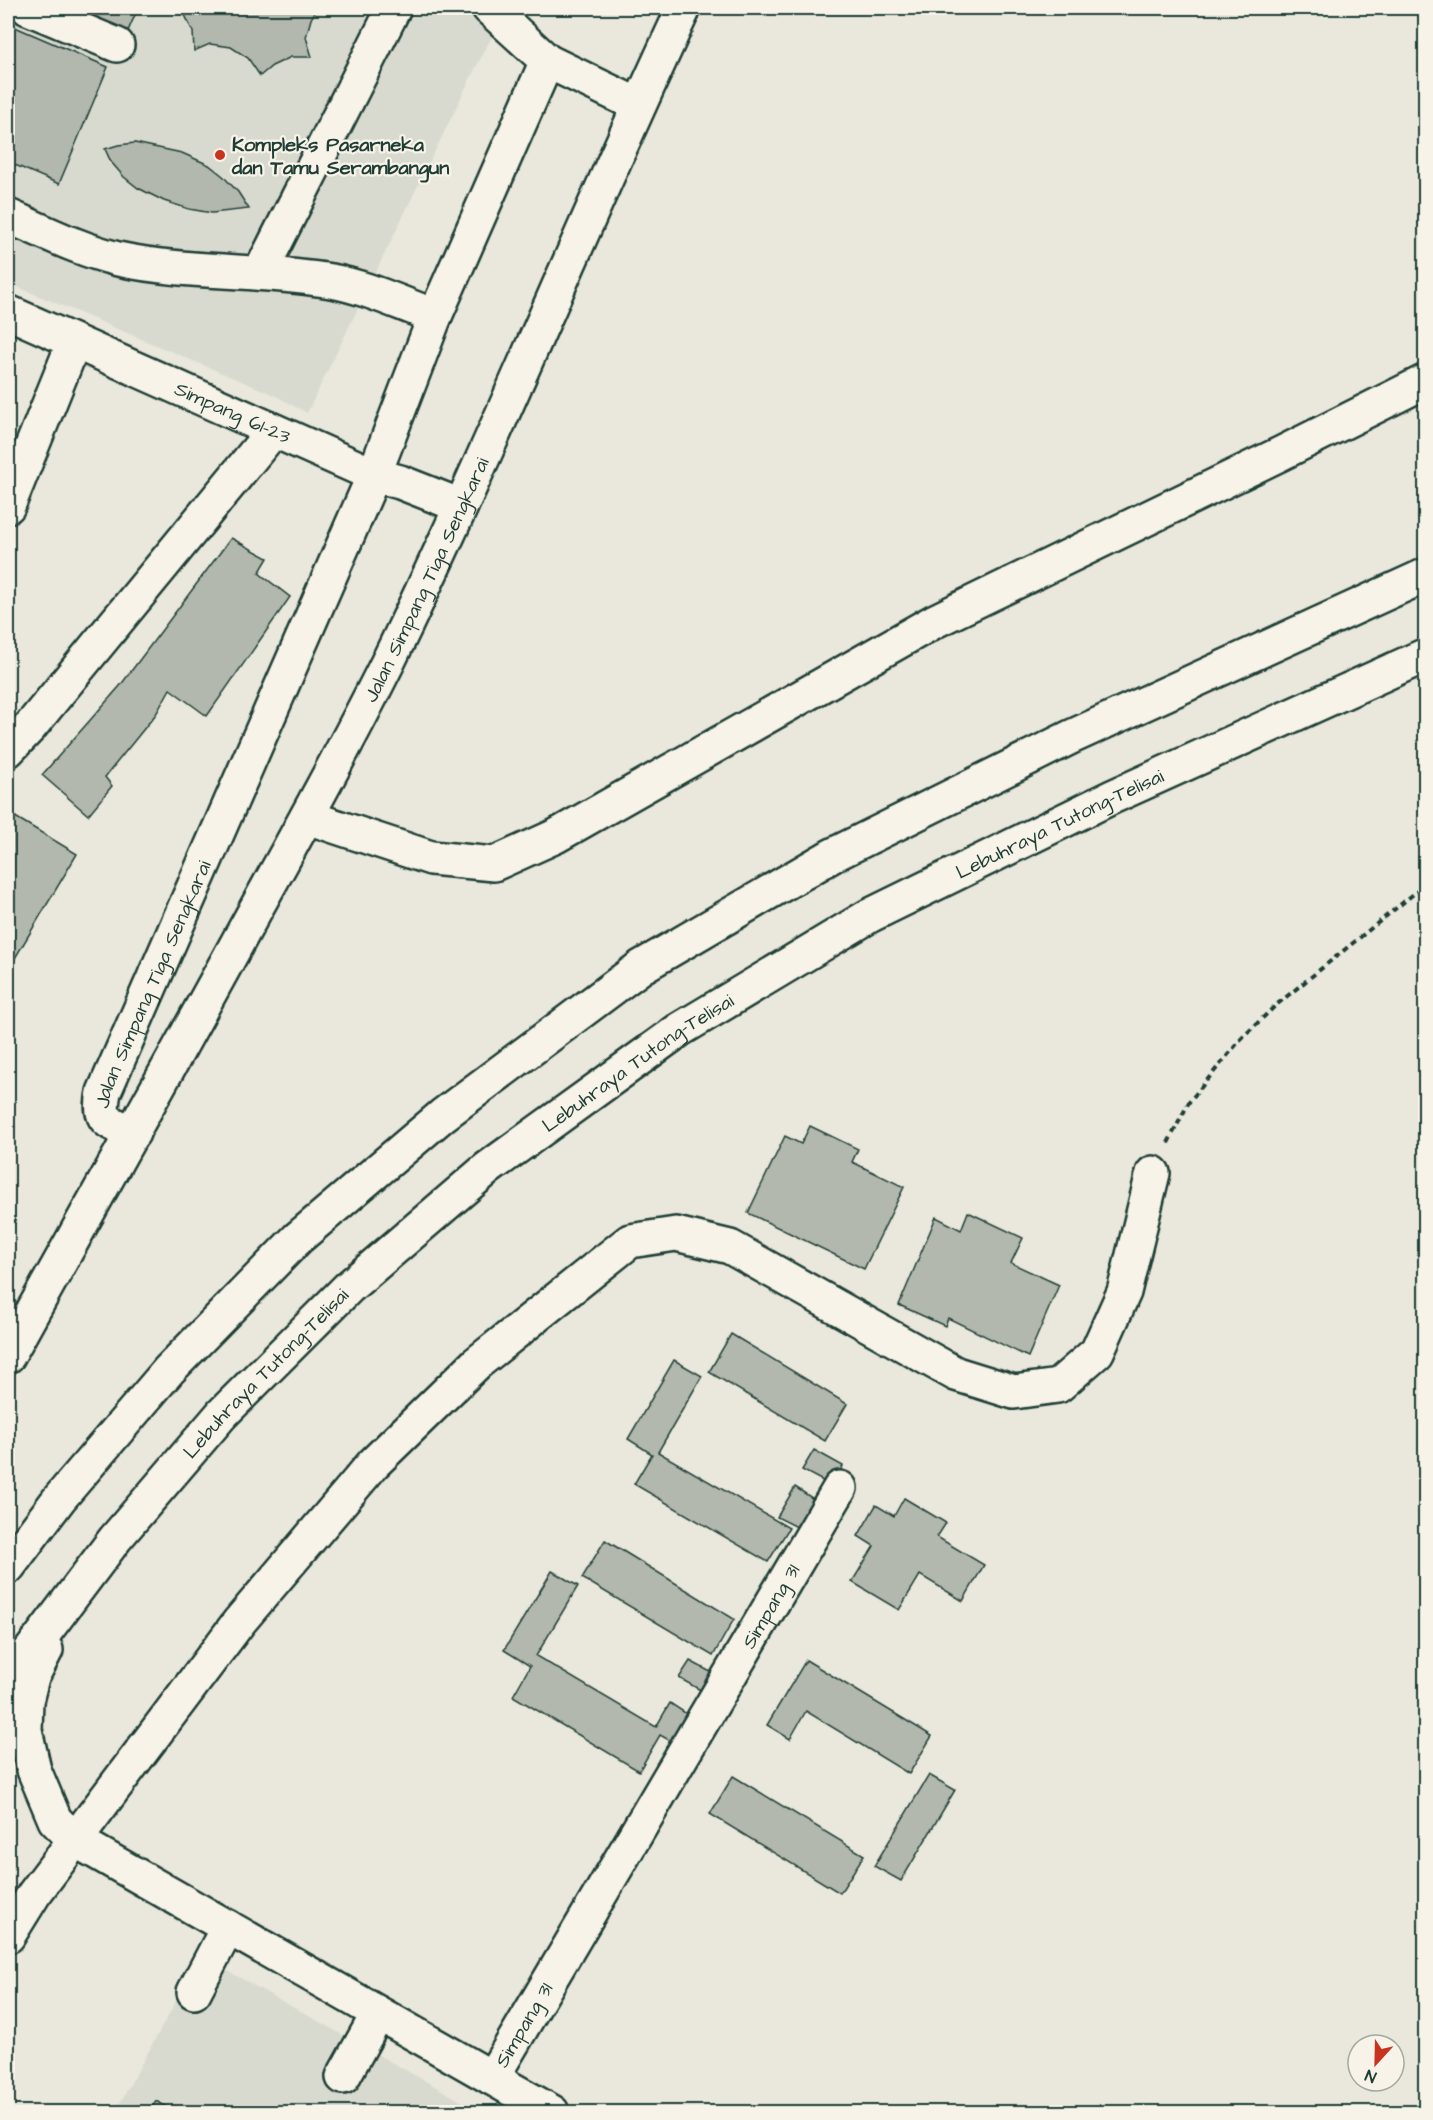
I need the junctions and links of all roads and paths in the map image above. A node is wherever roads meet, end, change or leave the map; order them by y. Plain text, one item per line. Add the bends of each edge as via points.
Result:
1 (28, 8) edge
2 (394, 8) edge
3 (489, 8) edge
4 (684, 8) edge
5 (117, 45) dead end
6 (547, 61) junction
7 (638, 105) junction
8 (8, 216) edge
9 (260, 273) junction
10 (8, 312) edge
11 (435, 316) junction
12 (74, 342) junction
13 (1425, 381) edge
14 (273, 432) junction
15 (374, 475) junction
16 (8, 506) edge
17 (461, 506) junction
18 (1425, 575) edge
19 (1425, 655) edge
20 (8, 750) edge
21 (307, 817) junction
22 (1421, 888) dead end
23 (133, 1133) junction
24 (1152, 1173) joint
25 (8, 1356) edge
26 (840, 1488) dead end
27 (115, 1539) junction
28 (8, 1567) edge
29 (8, 1681) edge
30 (75, 1840) junction
31 (228, 1927) junction
32 (8, 1936) edge
33 (194, 1992) dead end
34 (378, 2014) junction
35 (343, 2077) dead end
36 (492, 2078) junction
37 (552, 2112) edge

1 - 5 main road
2 - 9 main road
3 - 6 main road
4 - 7 main road, Jalan Simpang Tiga Sengkarai
6 - 7 main road
6 - 11 main road, Jalan Simpang Tiga Sengkarai
7 - 17 main road, Jalan Simpang Tiga Sengkarai
8 - 9 main road via 116,258 164,267
9 - 11 main road via 333,281
10 - 12 main road, Simpang 61-23
11 - 15 main road, Jalan Simpang Tiga Sengkarai
12 - 14 main road, Simpang 61-23
12 - 16 main road
13 - 21 main road via 935,621 556,837 494,864 430,858
14 - 15 main road, Simpang 61-23
14 - 20 main road
15 - 17 main road, Simpang 61-23
15 - 23 main road, Jalan Simpang Tiga Sengkarai via 104,1092 100,1109 106,1120
17 - 21 main road, Jalan Simpang Tiga Sengkarai via 386,666
18 - 28 main road via 1071,737 833,855 641,968 443,1115 298,1238 169,1370 59,1499
19 - 27 main road, Lebuhraya Tutong–Telisai via 1112,797 869,916 679,1029 488,1168 349,1287 222,1414
21 - 23 main road, Jalan Simpang Tiga Sengkarai
22 - 24 path via 1275,1005 1240,1038 1189,1102
23 - 25 main road, Jalan Simpang Tiga Sengkarai
24 - 30 main road via 1124,1292 1097,1352 1058,1386 1014,1392 956,1374 730,1247 676,1234 630,1241 477,1363 373,1464 239,1622
26 - 36 main road, Simpang 31
27 - 29 main road, Lebuhraya Tutong–Telisai
27 - 30 main road, Simpang 31 via 47,1649 32,1677 26,1701 25,1730 34,1770 55,1820
30 - 31 main road, Simpang 31
30 - 32 main road
31 - 33 main road
31 - 34 main road, Simpang 31
34 - 35 main road
34 - 36 main road, Simpang 31
36 - 37 main road

